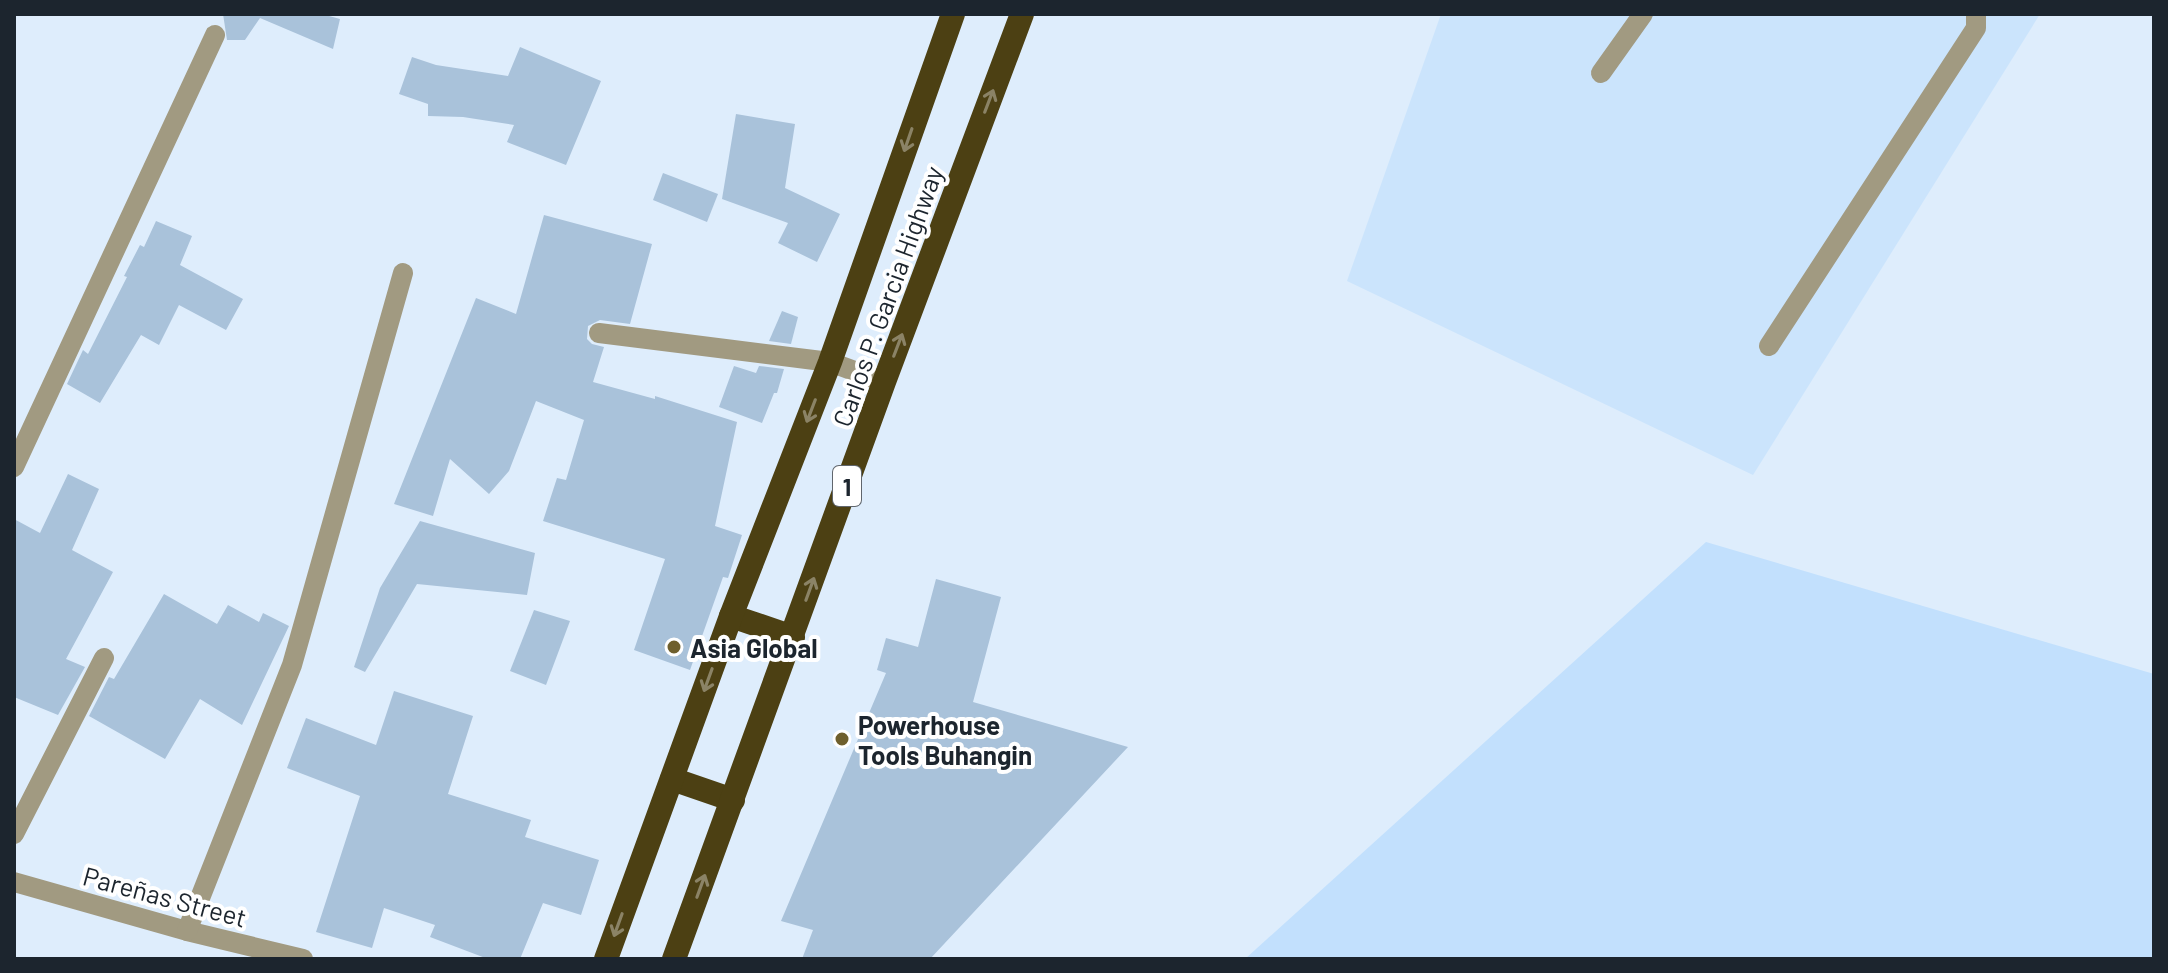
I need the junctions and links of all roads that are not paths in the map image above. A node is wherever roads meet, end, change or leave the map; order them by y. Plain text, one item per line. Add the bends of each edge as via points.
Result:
1 (953, 14) edge
2 (1022, 14) edge
3 (1643, 14) edge
4 (1976, 14) edge
5 (215, 35) dead end
6 (1601, 73) dead end
7 (403, 273) dead end
8 (599, 333) dead end
9 (1769, 346) dead end
10 (830, 362) junction
11 (884, 382) junction
12 (14, 467) edge
13 (731, 616) junction
14 (793, 637) junction
15 (104, 658) dead end
16 (672, 779) junction
17 (733, 800) junction
18 (14, 834) edge
19 (14, 882) edge
20 (187, 931) junction
21 (303, 959) edge
22 (606, 959) edge
23 (674, 959) edge

1 -> 10 highway, Carlos P. Garcia Highway
11 -> 2 highway, Carlos P. Garcia Highway / 1
3 - 6 street
4 - 9 street via 1976,28
5 - 12 street
7 - 20 street via 292,665
8 - 10 street
10 - 11 street
10 -> 13 highway, Carlos P. Garcia Highway
14 -> 11 highway, Carlos P. Garcia Highway / 1
13 - 14 highway
13 -> 16 highway, Carlos P. Garcia Highway
14 - 17 highway, Carlos P. Garcia Highway / 1
15 - 18 street
16 - 17 highway
16 -> 22 highway, Carlos P. Garcia Highway
23 -> 17 highway, Carlos P. Garcia Highway / 1
19 - 20 street, Pareñas Street
20 - 21 street, Pareñas Street

